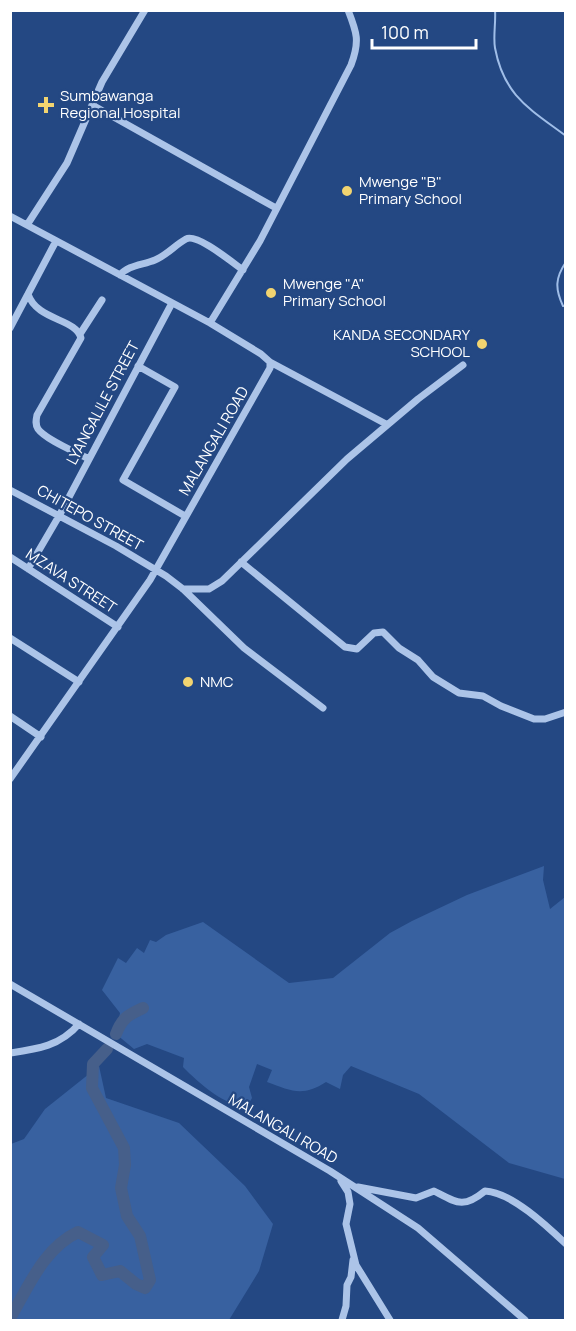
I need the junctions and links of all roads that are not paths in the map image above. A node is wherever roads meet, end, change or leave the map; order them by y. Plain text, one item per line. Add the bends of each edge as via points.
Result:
1 (145, 10) edge
2 (348, 10) edge
3 (94, 106) junction
4 (276, 208) junction
5 (10, 216) edge
6 (27, 225) junction
7 (56, 241) junction
8 (243, 270) junction
9 (120, 275) junction
10 (28, 294) junction
11 (102, 300) dead end
12 (172, 303) junction
13 (210, 323) junction
14 (10, 328) edge
15 (80, 334) junction
16 (270, 362) junction
17 (463, 365) dead end
18 (138, 366) junction
19 (386, 424) junction
20 (89, 459) junction
21 (10, 490) edge
22 (59, 516) junction
23 (185, 516) junction
24 (10, 557) edge
25 (241, 562) junction
26 (28, 569) junction
27 (155, 569) junction
28 (183, 589) junction
29 (118, 627) junction
30 (10, 638) edge
31 (79, 682) junction
32 (323, 708) dead end
33 (566, 712) edge
34 (10, 717) edge
35 (41, 737) junction
36 (10, 779) edge
37 (10, 984) edge
38 (79, 1024) junction
39 (10, 1053) edge
40 (330, 1170) junction
41 (352, 1186) junction
42 (566, 1244) edge
43 (354, 1254) junction
44 (342, 1320) edge
45 (390, 1320) edge
46 (525, 1320) edge

1 - 3 street via 102,82
2 - 4 street via 358,48
3 - 4 street
3 - 6 street via 67,163
4 - 8 street
5 - 6 street
6 - 7 street
7 - 9 street
7 - 10 street
8 - 9 street via 192,237 165,255 128,268
8 - 13 street
9 - 12 street
10 - 14 street
10 - 15 street via 35,307
11 - 15 street
12 - 13 street
12 - 18 street, LYANGALILE STREET
13 - 16 street
15 - 20 street via 78,345 37,414 36,424 45,435
16 - 19 street
16 - 23 street, MALANGALI ROAD via 266,379
17 - 19 street
18 - 20 street, LYANGALILE STREET
18 - 23 street via 175,387 123,480
19 - 25 street
20 - 22 street, LYANGALILE STREET
21 - 22 street, CHITEPO STREET
22 - 26 street, LYANGALILE STREET
22 - 27 street, CHITEPO STREET
23 - 27 street, MALANGALI ROAD
24 - 26 street, MZAVA STREET
25 - 28 street via 209,589
25 - 33 street via 345,647 357,649 374,633 383,632 433,677 459,693 483,696 534,719
26 - 29 street, MZAVA STREET
27 - 28 street, CHITEPO STREET
27 - 29 street, MALANGALI ROAD
28 - 32 street, CHITEPO STREET via 244,648
29 - 31 street, MALANGALI ROAD
30 - 31 street
31 - 35 street, MALANGALI ROAD
34 - 35 street
35 - 36 street, MALANGALI ROAD
37 - 38 street, MALANGALI ROAD
38 - 39 street via 68,1036 49,1046
38 - 40 street, MALANGALI ROAD
40 - 41 street, MALANGALI ROAD
40 - 43 street via 348,1192 346,1224
41 - 42 street via 416,1198 434,1191 459,1203 471,1202 490,1191 533,1215
41 - 46 street, MALANGALI ROAD via 418,1228
43 - 44 street
43 - 45 street via 358,1272

